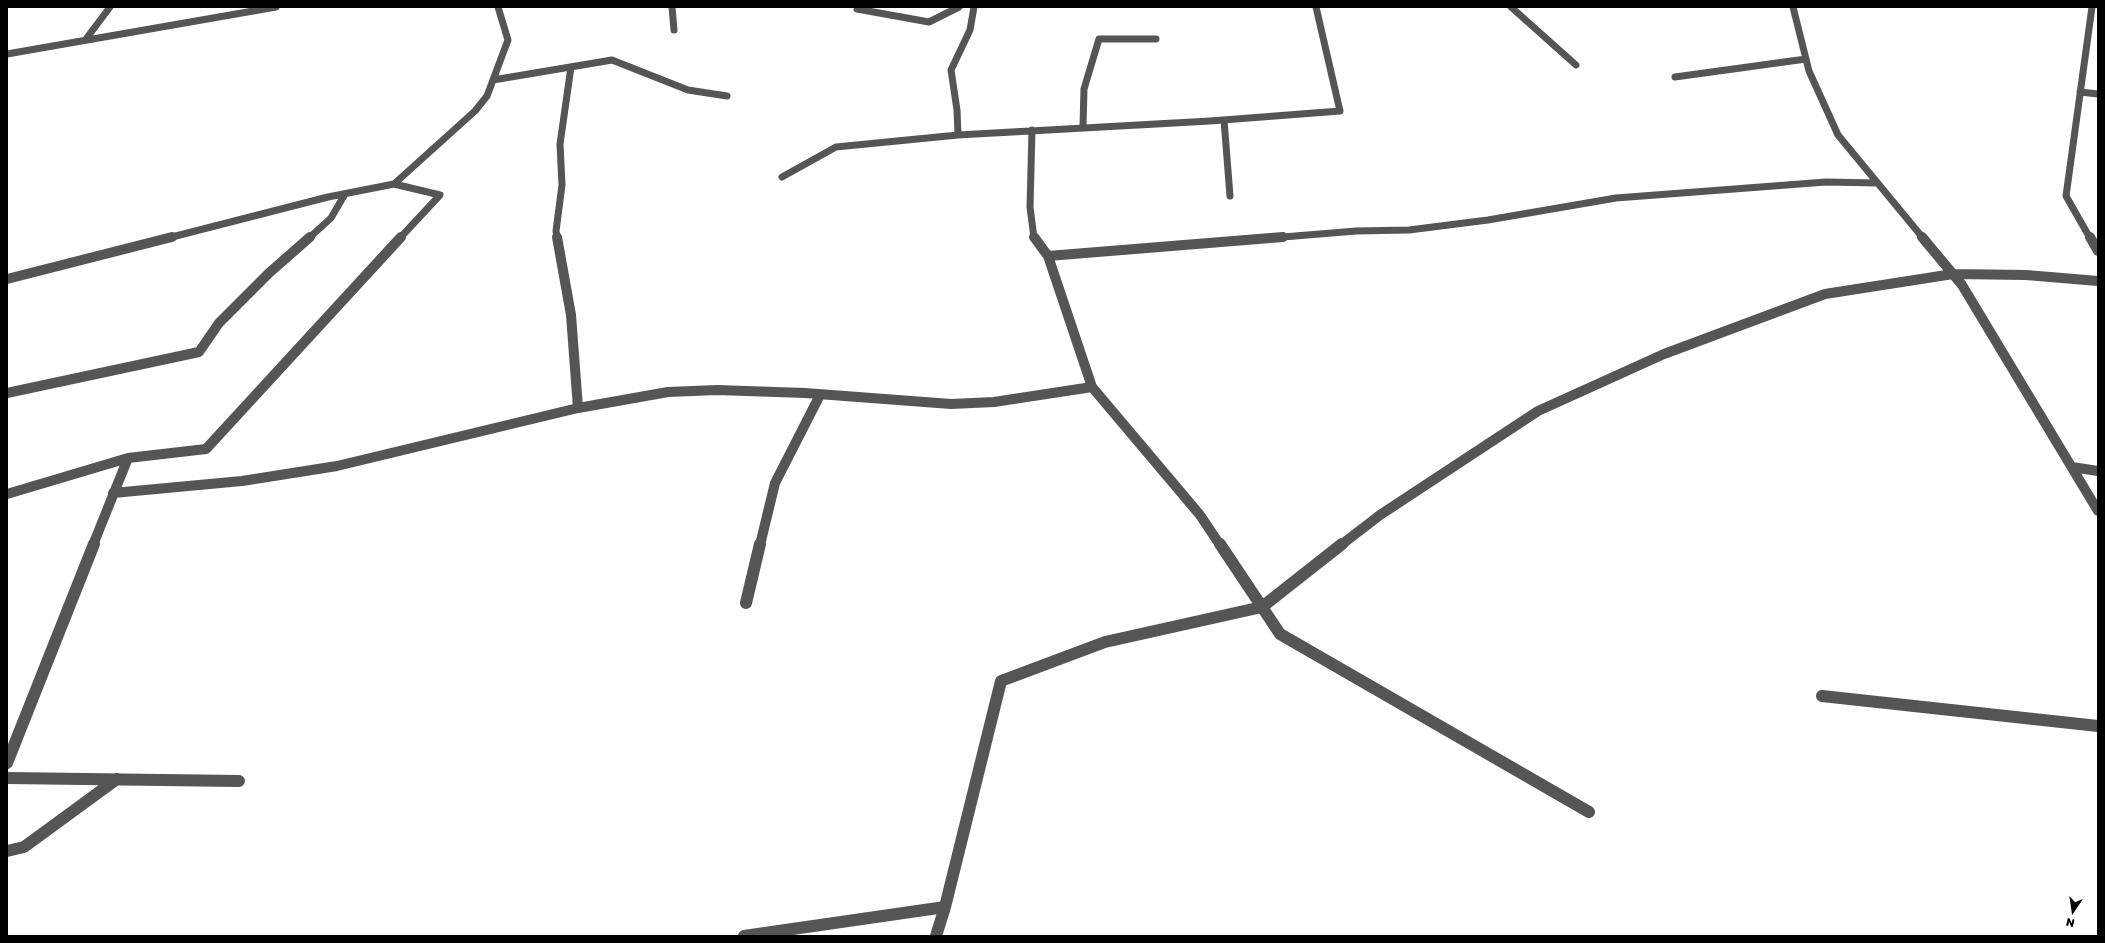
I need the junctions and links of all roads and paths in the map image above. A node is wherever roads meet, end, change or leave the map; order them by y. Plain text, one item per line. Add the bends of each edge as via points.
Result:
1 (110, 7) edge
2 (276, 7) edge
3 (498, 7) edge
4 (672, 7) edge
5 (959, 7) edge
6 (974, 7) edge
7 (1316, 7) edge
8 (1511, 7) edge
9 (1793, 7) edge
10 (2092, 7) edge
11 (858, 10) dead end
12 (674, 30) dead end
13 (86, 39) junction
14 (1156, 39) dead end
15 (7, 54) edge
16 (1806, 59) junction
17 (1576, 66) dead end
18 (571, 67) junction
19 (1675, 77) dead end
20 (493, 80) junction
21 (2080, 92) junction
22 (2098, 94) edge
23 (727, 96) dead end
24 (1224, 120) junction
25 (1083, 126) junction
26 (1032, 130) junction
27 (958, 134) junction
28 (782, 177) dead end
29 (1877, 183) junction
30 (394, 184) junction
31 (345, 194) junction
32 (1230, 196) dead end
33 (2098, 251) edge
34 (1048, 256) junction
35 (1953, 274) junction
36 (7, 279) edge
37 (2098, 281) edge
38 (1092, 386) junction
39 (7, 393) edge
40 (820, 395) junction
41 (578, 408) junction
42 (128, 458) junction
43 (2072, 467) junction
44 (2098, 471) edge
45 (114, 493) junction
46 (7, 494) edge
47 (2098, 511) edge
48 (746, 603) dead end
49 (1262, 607) junction
50 (1822, 696) dead end
51 (2098, 726) edge
52 (7, 763) edge
53 (7, 778) edge
54 (117, 779) junction
55 (239, 781) dead end
56 (1589, 812) dead end
57 (7, 851) edge
58 (945, 907) junction
59 (744, 936) edge
60 (936, 936) edge

1 - 13 street
2 - 13 street
3 - 20 street via 508,40
4 - 12 street
5 - 11 street via 929,22
6 - 27 street via 970,30 950,70
7 - 24 street via 1340,111
8 - 17 street
9 - 16 street
10 - 21 street
13 - 15 street
14 - 25 street via 1099,39 1084,89
16 - 19 street
16 - 29 street via 1838,135
18 - 20 street
18 - 23 street via 612,60 688,90
18 - 41 street via 560,144 562,185 556,231 571,315
20 - 30 street via 487,96 475,111
21 - 22 street
21 - 33 street via 2066,196
24 - 25 street
24 - 32 street
25 - 26 street
26 - 27 street
26 - 34 street via 1030,207 1033,236
27 - 28 street via 836,147
29 - 34 street via 1826,182 1616,198 1409,230 1356,231
29 - 35 street
30 - 31 street
30 - 42 street via 440,195 206,449
31 - 36 street
31 - 39 street via 331,218 269,273 219,323 199,352
34 - 38 street
35 - 37 street via 2026,275
35 - 43 street
35 - 49 street via 1825,294 1664,354 1538,411 1380,515
38 - 40 street via 994,402 951,404
38 - 49 street via 1200,515
40 - 41 street via 717,390 668,392
40 - 48 street via 775,483
41 - 45 street via 337,466 242,481
42 - 45 street
42 - 46 street
43 - 44 street
43 - 47 street
45 - 52 street
49 - 56 street via 1280,634
49 - 58 street via 1105,642 1000,681
50 - 51 street
53 - 54 street
54 - 55 street
54 - 57 street via 24,847
58 - 59 street
58 - 60 street

